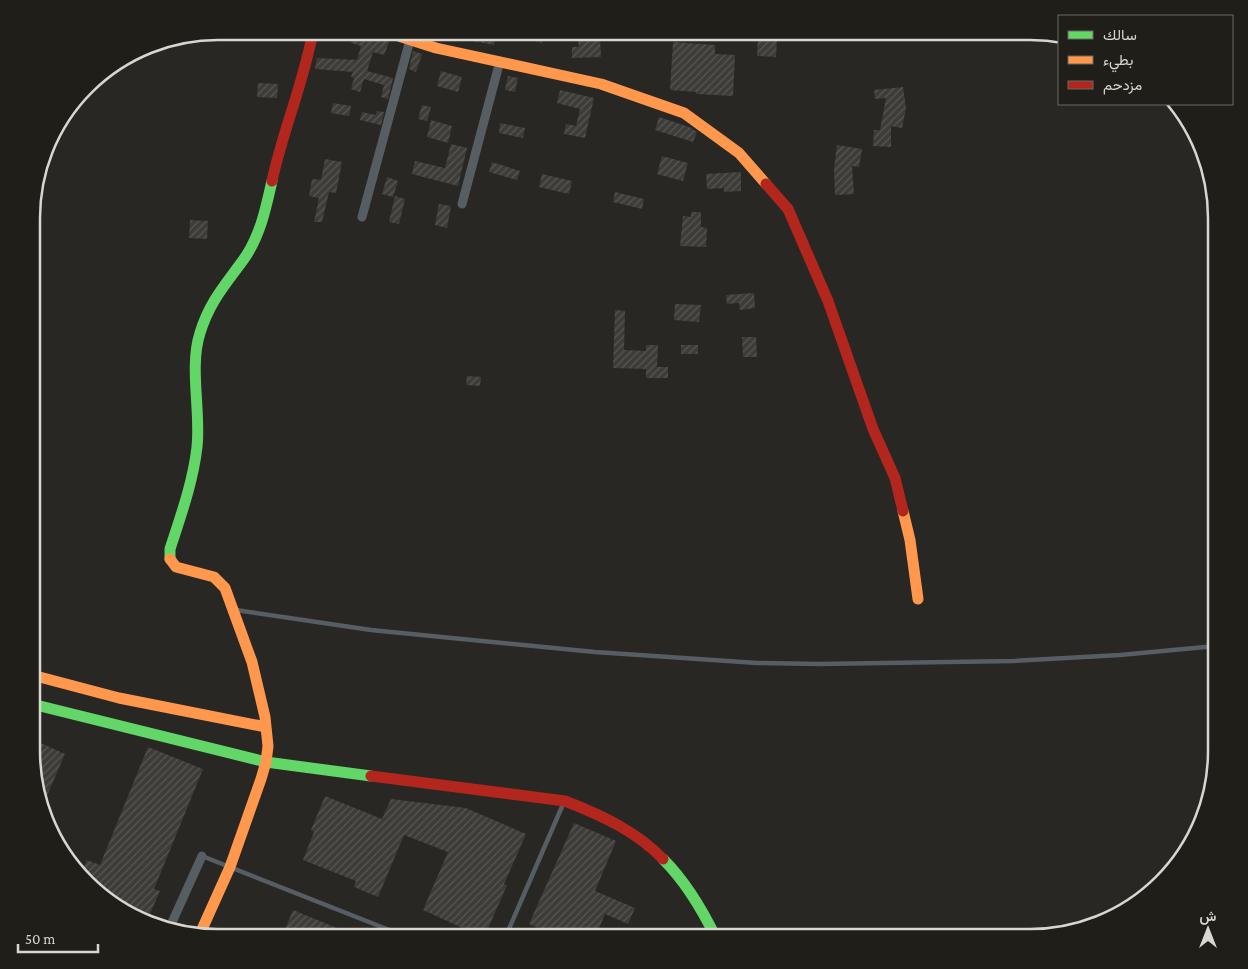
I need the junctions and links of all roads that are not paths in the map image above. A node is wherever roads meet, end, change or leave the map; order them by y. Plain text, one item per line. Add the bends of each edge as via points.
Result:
1 (311, 40) edge
2 (410, 40) joint
3 (500, 61) junction
4 (462, 204) dead end
5 (362, 217) dead end
6 (918, 599) dead end
7 (232, 610) junction
8 (1208, 647) edge
9 (40, 677) edge
10 (40, 706) edge
11 (266, 727) junction
12 (266, 762) junction
13 (565, 801) junction
14 (202, 856) joint
15 (230, 867) junction
16 (172, 923) edge
17 (202, 928) edge
18 (385, 929) edge
19 (510, 929) edge
20 (712, 929) edge

1 - 7 street via 279,149 265,212 246,256 211,304 196,352 197,446 190,486 169,554 176,568 218,580 227,592
2 - 3 street
2 - 5 street
3 - 4 street
3 - 6 street via 601,84 684,112 739,153 788,209 828,301 873,429 895,478 910,540
7 - 8 lane via 371,630 594,652 758,663 1013,661
7 - 11 street via 252,662
9 - 11 street via 119,698
10 - 12 street
11 - 12 street
12 - 13 street
12 - 15 street
13 - 19 lane
13 - 20 street via 610,818 650,845 684,880
14 - 15 lane
14 - 16 street
15 - 17 street
15 - 18 lane

